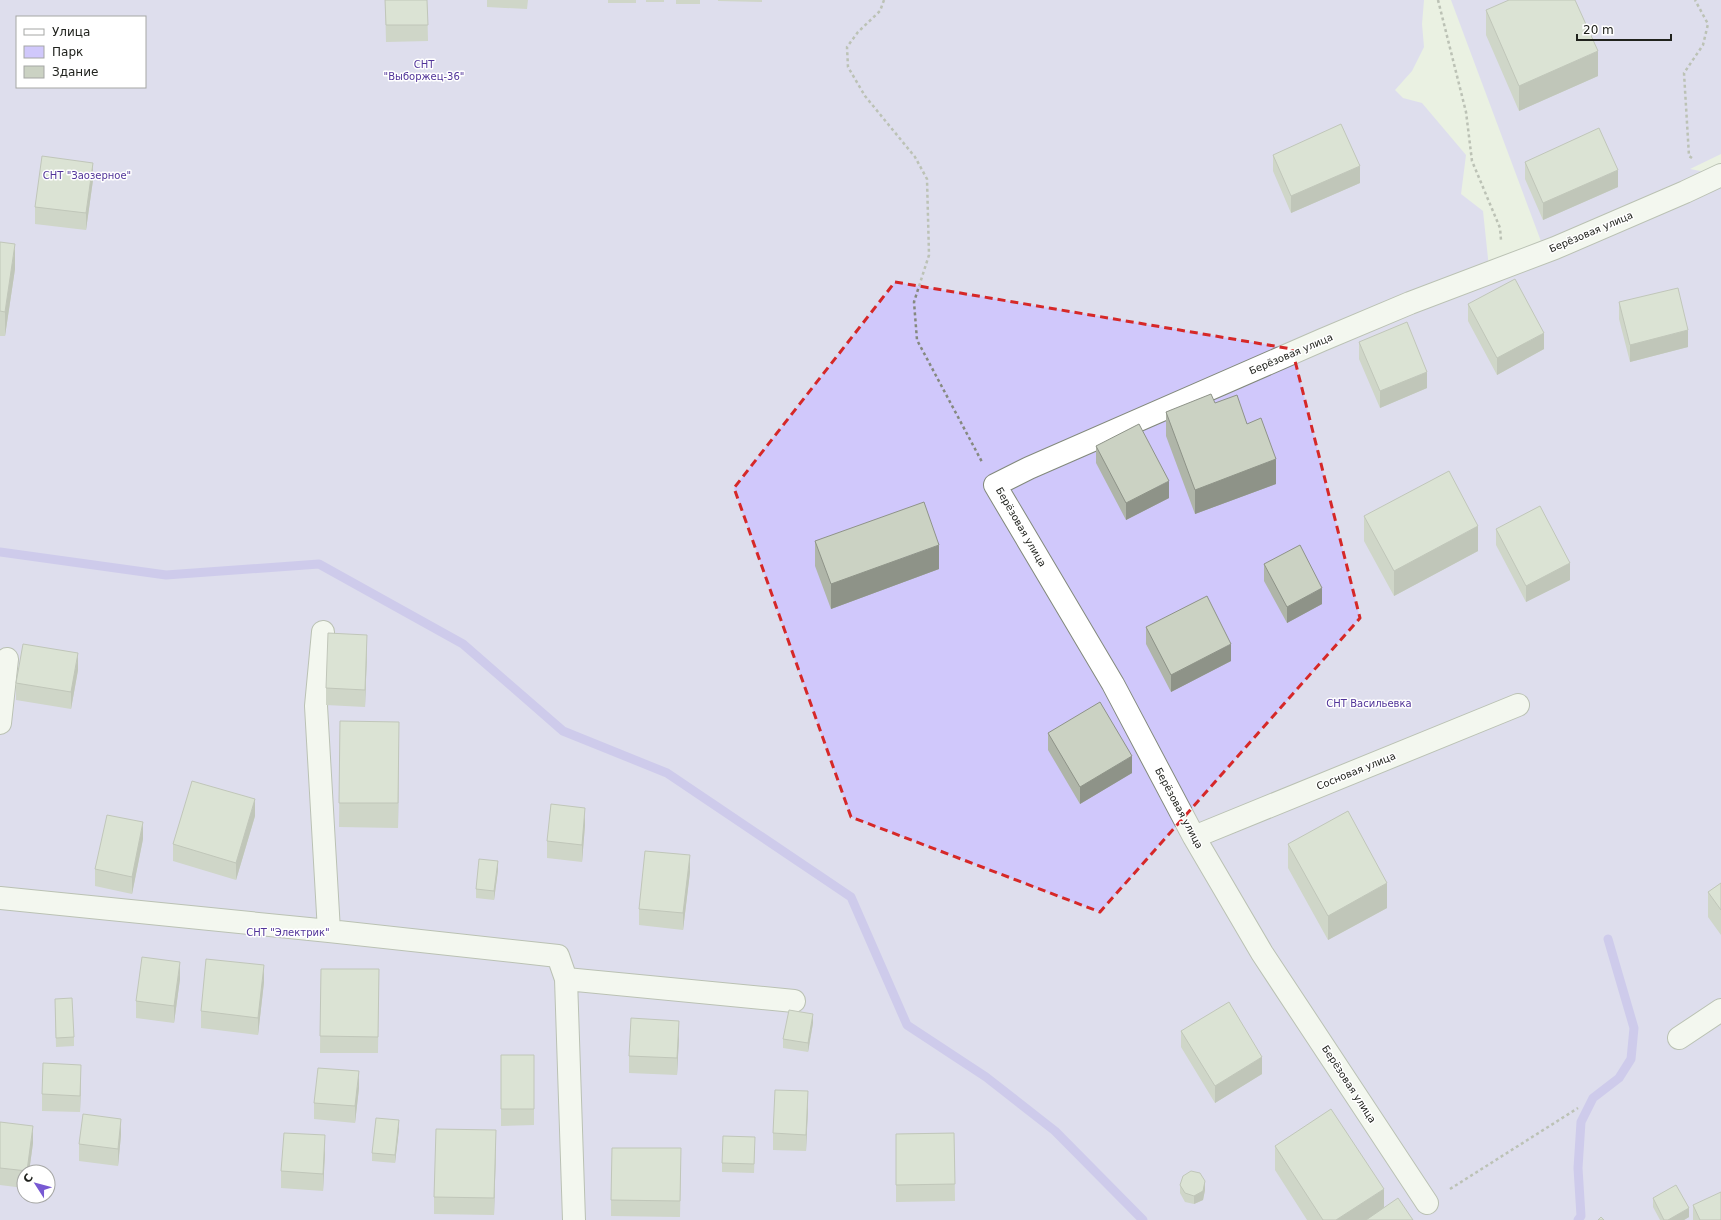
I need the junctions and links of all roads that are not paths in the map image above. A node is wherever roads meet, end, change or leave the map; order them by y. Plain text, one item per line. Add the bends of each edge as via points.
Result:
1 (1716, 177) edge
2 (323, 632) dead end
3 (7, 659) dead end
4 (1518, 705) dead end
5 (0, 723) edge
6 (1194, 837) junction
7 (0, 898) edge
8 (329, 931) junction
9 (566, 979) junction
10 (794, 1001) dead end
11 (1721, 1010) edge
12 (1679, 1038) dead end
13 (1427, 1203) road end
14 (574, 1220) edge

1 - 6 street, Берёзовая улица via 1555,248 1410,303 1322,340 995,485 1113,684
2 - 8 street via 316,706
3 - 5 street
4 - 6 street, Сосновая улица
6 - 13 street, Берёзовая улица via 1262,953
7 - 8 street
8 - 9 street via 558,956
9 - 10 street
9 - 14 street
11 - 12 street

